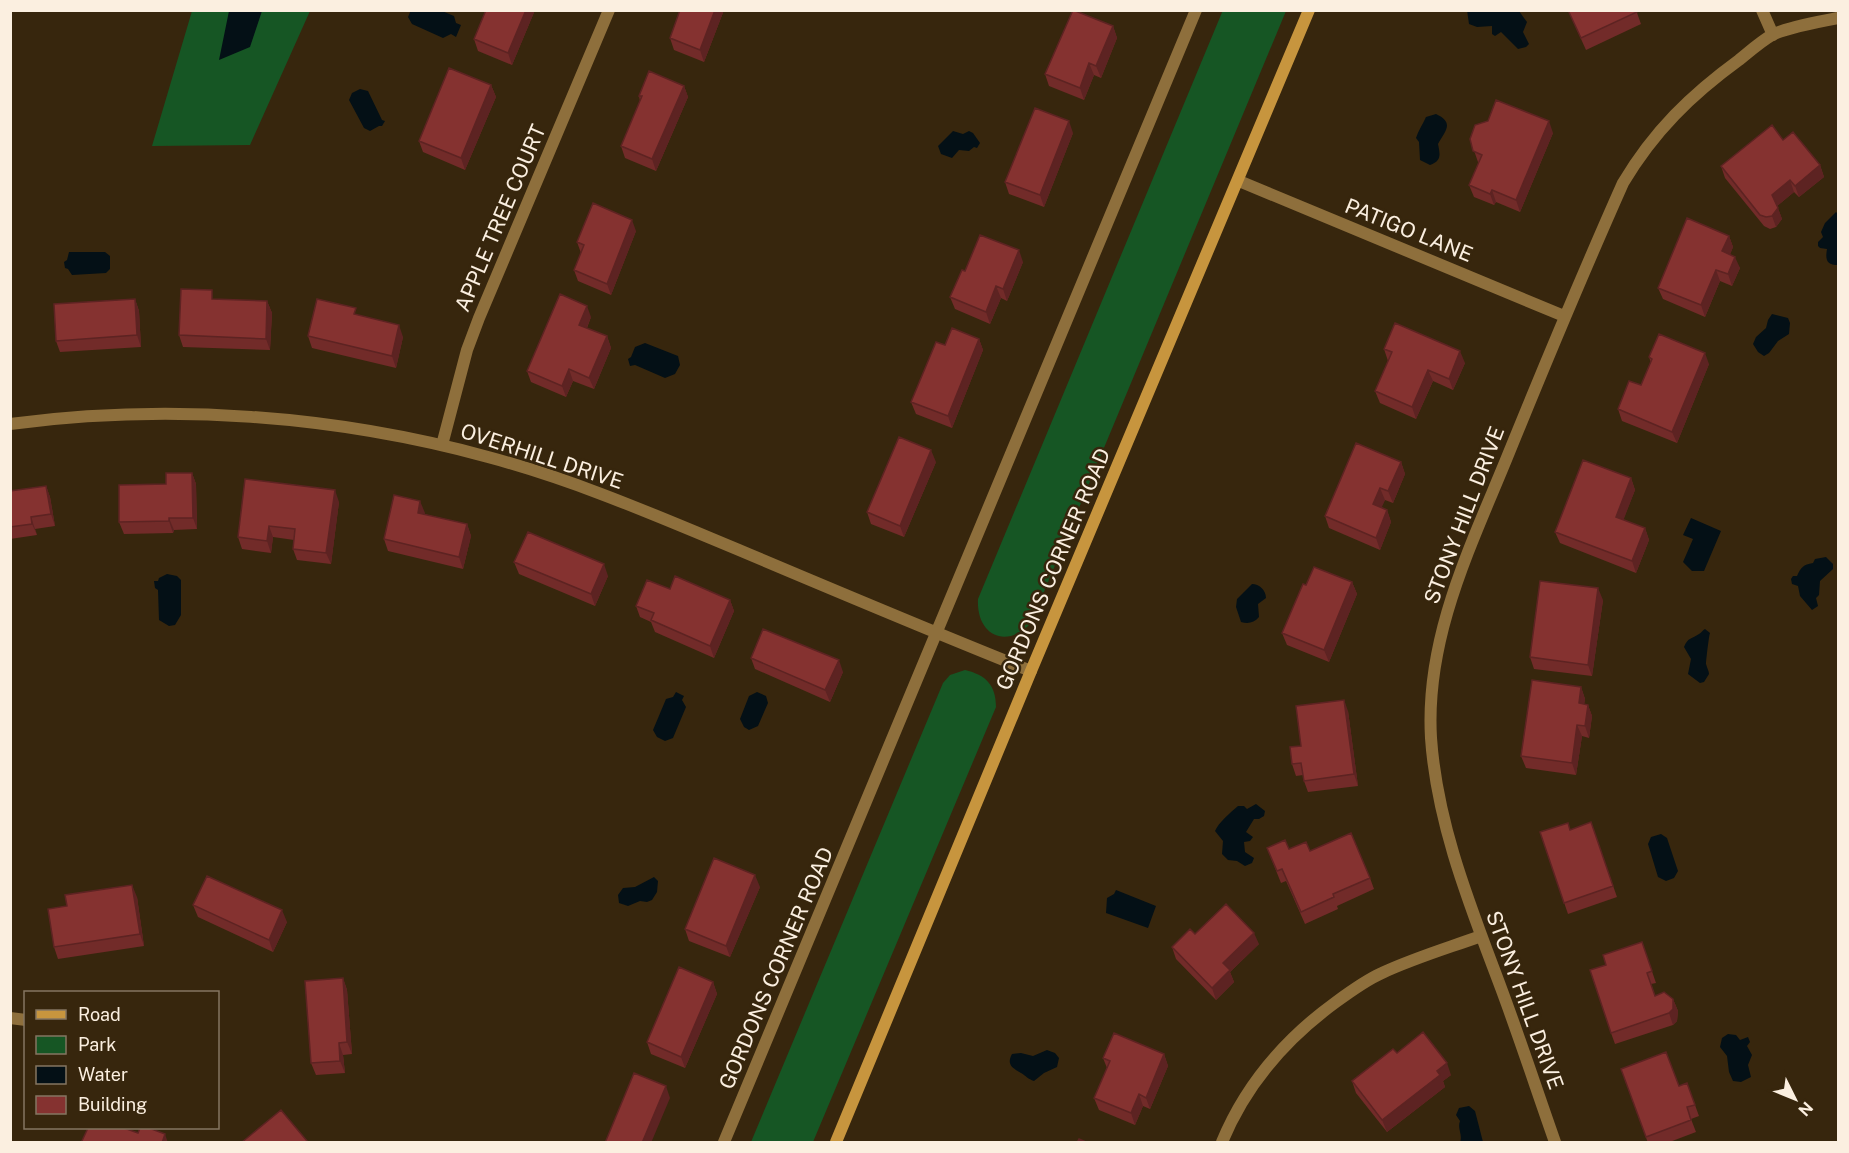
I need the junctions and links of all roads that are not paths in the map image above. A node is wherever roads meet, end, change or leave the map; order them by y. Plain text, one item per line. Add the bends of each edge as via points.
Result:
1 (609, 10) edge
2 (1196, 10) edge
3 (1309, 10) edge
4 (1762, 10) edge
5 (1839, 18) edge
6 (1773, 35) junction
7 (1239, 181) junction
8 (1564, 316) junction
9 (10, 424) edge
10 (442, 445) junction
11 (936, 633) junction
12 (1031, 671) junction
13 (1481, 936) junction
14 (724, 1143) edge
15 (836, 1143) edge
16 (1222, 1143) edge
17 (1555, 1143) edge

1 - 10 street, APPLE TREE COURT via 478,318
2 - 11 street, GORDONS CORNER ROAD
3 - 7 street, GORDONS CORNER ROAD
4 - 6 street
5 - 6 street, STONY HILL DRIVE
6 - 8 street, STONY HILL DRIVE via 1709,81 1658,132 1623,183
7 - 8 street, PATIGO LANE
7 - 12 street, GORDONS CORNER ROAD
8 - 13 street, STONY HILL DRIVE via 1453,591 1438,645 1432,687 1431,737 1436,780 1447,834
9 - 10 street, OVERHILL DRIVE via 87,416 236,415 315,423
10 - 11 street, OVERHILL DRIVE via 561,479
11 - 12 street, OVERHILL DRIVE
11 - 14 street, GORDONS CORNER ROAD
12 - 15 street, GORDONS CORNER ROAD
13 - 16 street via 1381,973 1309,1022 1263,1071
13 - 17 street, STONY HILL DRIVE

